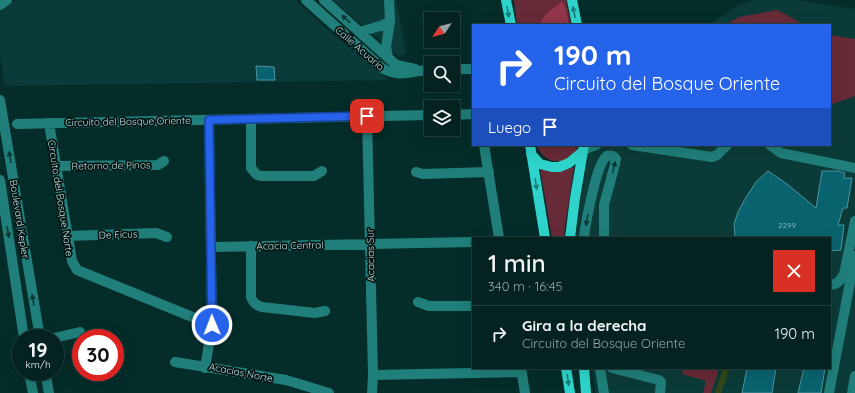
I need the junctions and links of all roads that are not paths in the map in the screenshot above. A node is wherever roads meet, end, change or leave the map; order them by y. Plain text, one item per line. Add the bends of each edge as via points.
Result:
1 (7, 0) edge
2 (306, 0) edge
3 (324, 0) edge
4 (389, 0) edge
5 (506, 0) edge
6 (572, 0) edge
7 (334, 4) edge
8 (0, 5) edge
9 (325, 17) junction
10 (390, 21) junction
11 (511, 24) edge
12 (577, 24) edge
13 (360, 32) junction
14 (388, 57) junction
15 (424, 69) edge
16 (460, 69) edge
17 (472, 69) edge
18 (424, 70) edge
19 (0, 100) edge
20 (472, 114) edge
21 (424, 115) edge
22 (460, 115) edge
23 (367, 116) junction
24 (251, 119) junction
25 (209, 120) junction
26 (49, 123) junction
27 (17, 124) dead end
28 (484, 146) edge
29 (593, 146) edge
30 (638, 146) edge
31 (771, 146) edge
32 (583, 148) edge
33 (531, 150) edge
34 (718, 150) edge
35 (164, 161) dead end
36 (56, 166) junction
37 (855, 168) edge
38 (322, 171) dead end
39 (416, 172) dead end
40 (489, 172) junction
41 (0, 180) edge
42 (574, 198) junction
43 (590, 202) junction
44 (604, 205) junction
45 (855, 221) edge
46 (68, 236) junction
47 (167, 237) dead end
48 (499, 237) edge
49 (545, 237) edge
50 (570, 237) edge
51 (584, 237) edge
52 (604, 237) edge
53 (472, 242) edge
54 (370, 244) junction
55 (251, 246) junction
56 (211, 247) junction
57 (855, 256) edge
58 (831, 284) edge
59 (418, 302) dead end
60 (472, 306) edge
61 (325, 311) dead end
62 (212, 325) junction
63 (23, 329) edge
64 (38, 329) edge
65 (175, 362) dead end
66 (205, 368) junction
67 (566, 369) edge
68 (580, 369) edge
69 (584, 369) edge
70 (600, 369) edge
71 (616, 369) edge
72 (521, 370) edge
73 (373, 375) junction
74 (855, 376) edge
75 (31, 381) edge
76 (47, 381) edge
77 (586, 388) edge
78 (317, 391) edge
79 (33, 393) edge
80 (49, 393) edge
81 (330, 393) edge
82 (372, 393) edge
83 (525, 393) edge
84 (570, 393) edge
85 (604, 393) edge
86 (660, 393) edge
87 (829, 393) edge
88 (852, 393) edge

1 - 8 street
2 - 9 street, Calle Acuario
3 - 7 street, Calle Acuario
4 - 10 street
5 -> 11 main road
12 -> 6 main road
7 - 9 street
13 -> 7 street, Calle Acuario
9 - 18 street, Calle Acuario via 387,71 398,74
10 - 13 street
10 - 14 street via 386,47
13 - 14 street, Calle Acuario
14 - 15 street, Calle Acuario via 399,65
16 - 17 street
64 -> 19 street, Boulevard Kepler
20 - 22 street
21 - 23 street, Circuito del Bosque Oriente
23 - 24 street, Circuito del Bosque Oriente
23 - 54 street, Acacias Sur
24 - 25 street, Circuito del Bosque Oriente
24 - 38 street via 251,168 257,175 314,176
25 - 26 street, Circuito del Bosque Oriente
25 - 56 street, Acacias Norte
26 - 27 street, Circuito del Bosque Oriente
26 - 36 street, Circuito del Bosque Norte
28 - 40 street
29 - 32 street
30 - 34 street via 712,157
31 - 37 street via 781,153
32 - 33 main road via 569,163 559,167 540,164
32 - 42 main road
33 -> 49 main road
35 - 36 street, Retorno de Pinos via 158,165
36 - 46 street, Circuito del Bosque Norte
39 - 40 street
40 - 48 street
41 -> 63 street, Boulevard Kepler
42 - 43 street
42 - 50 main road
43 - 44 street
44 -> 43 street via 616,159 613,156 605,157
43 -> 51 street
44 - 52 street
45 - 58 street via 844,274 837,283
46 - 47 street, De Ficus via 156,233
46 - 62 street, Circuito del Bosque Norte via 72,261 77,270
53 - 54 street, Acacia Central
54 - 55 street, Acacia Central
54 - 73 street, Acacias Sur
55 - 56 street, Acacia Central
55 - 61 street via 251,296 257,306 314,313
56 - 62 street, Acacias Norte
57 - 87 street
59 - 60 street via 429,306
62 - 66 street, Acacias Norte
65 - 66 street
66 - 78 street, Acacias Norte via 286,380
67 -> 84 main road
68 - 77 main road
69 - 77 main road
70 - 85 street
71 - 86 street via 659,380
72 - 73 street
72 - 83 street
73 - 82 street, Acacias Sur
74 - 88 street
75 - 79 street
76 - 80 street
78 - 81 street, Acacias Norte

